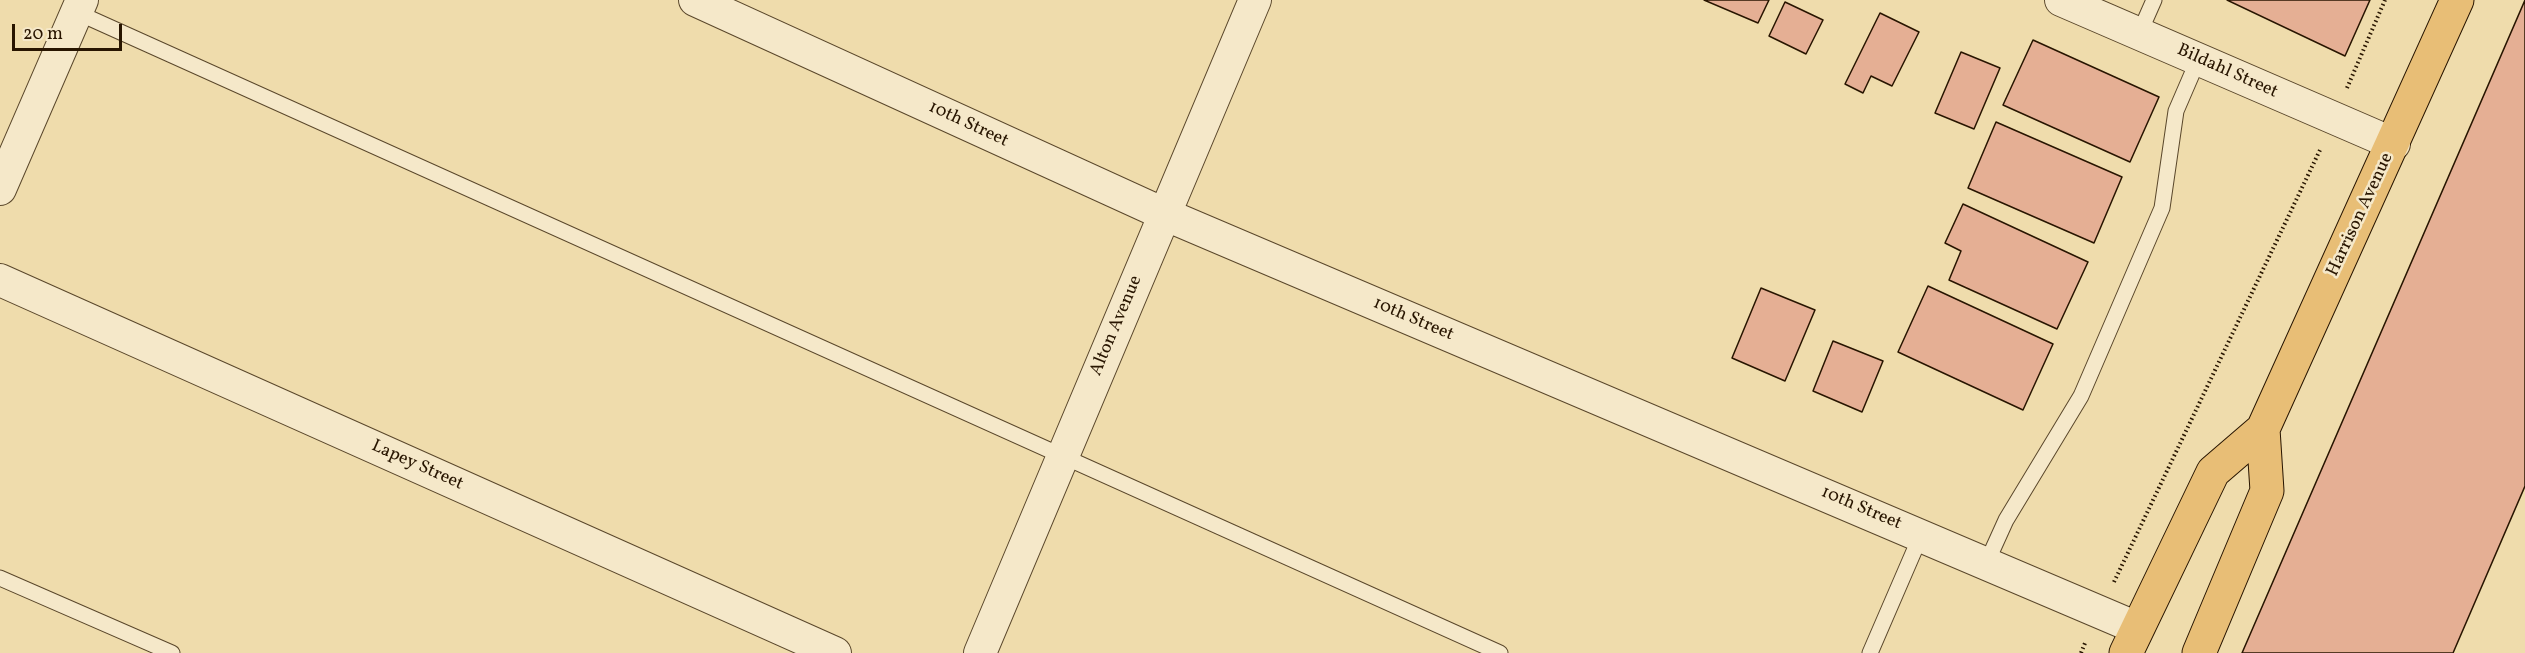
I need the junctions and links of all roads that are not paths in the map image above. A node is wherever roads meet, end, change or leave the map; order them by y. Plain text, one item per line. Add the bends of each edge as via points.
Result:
1 (694, 0) edge
2 (1255, 0) edge
3 (2061, 0) edge
4 (2154, 0) edge
5 (2457, 0) edge
6 (79, 6) edge
7 (2139, 34) junction
8 (2198, 60) junction
9 (2394, 144) junction
10 (0, 189) edge
11 (1164, 214) junction
12 (0, 280) edge
13 (2263, 429) junction
14 (1062, 456) junction
15 (1921, 535) junction
16 (1987, 562) junction
17 (0, 578) edge
18 (2131, 640) edge
19 (172, 653) edge
20 (835, 653) edge
21 (980, 653) edge
22 (1500, 653) edge
23 (1870, 653) edge
24 (2199, 653) edge

1 - 11 street, 10th Street
2 - 11 street, Alton Avenue
3 - 7 street, Bildahl Street
4 - 7 lane
5 - 9 main road, Harrison Avenue
6 - 10 street
6 - 14 lane
7 - 8 street, Bildahl Street
8 - 9 street, Bildahl Street
8 - 16 lane via 2176,111 2162,208 2081,396 2006,520
9 - 13 main road, Harrison Avenue
11 - 14 street, Alton Avenue
11 - 15 street, 10th Street
12 - 20 street, Lapey Street
13 - 18 main road, Harrison Avenue via 2213,472
13 - 24 main road, Harrison Avenue via 2267,491
14 - 21 street, Alton Avenue
14 - 22 lane
15 - 16 street, 10th Street
15 - 23 lane
16 - 18 street, 10th Street via 2100,611
17 - 19 lane

